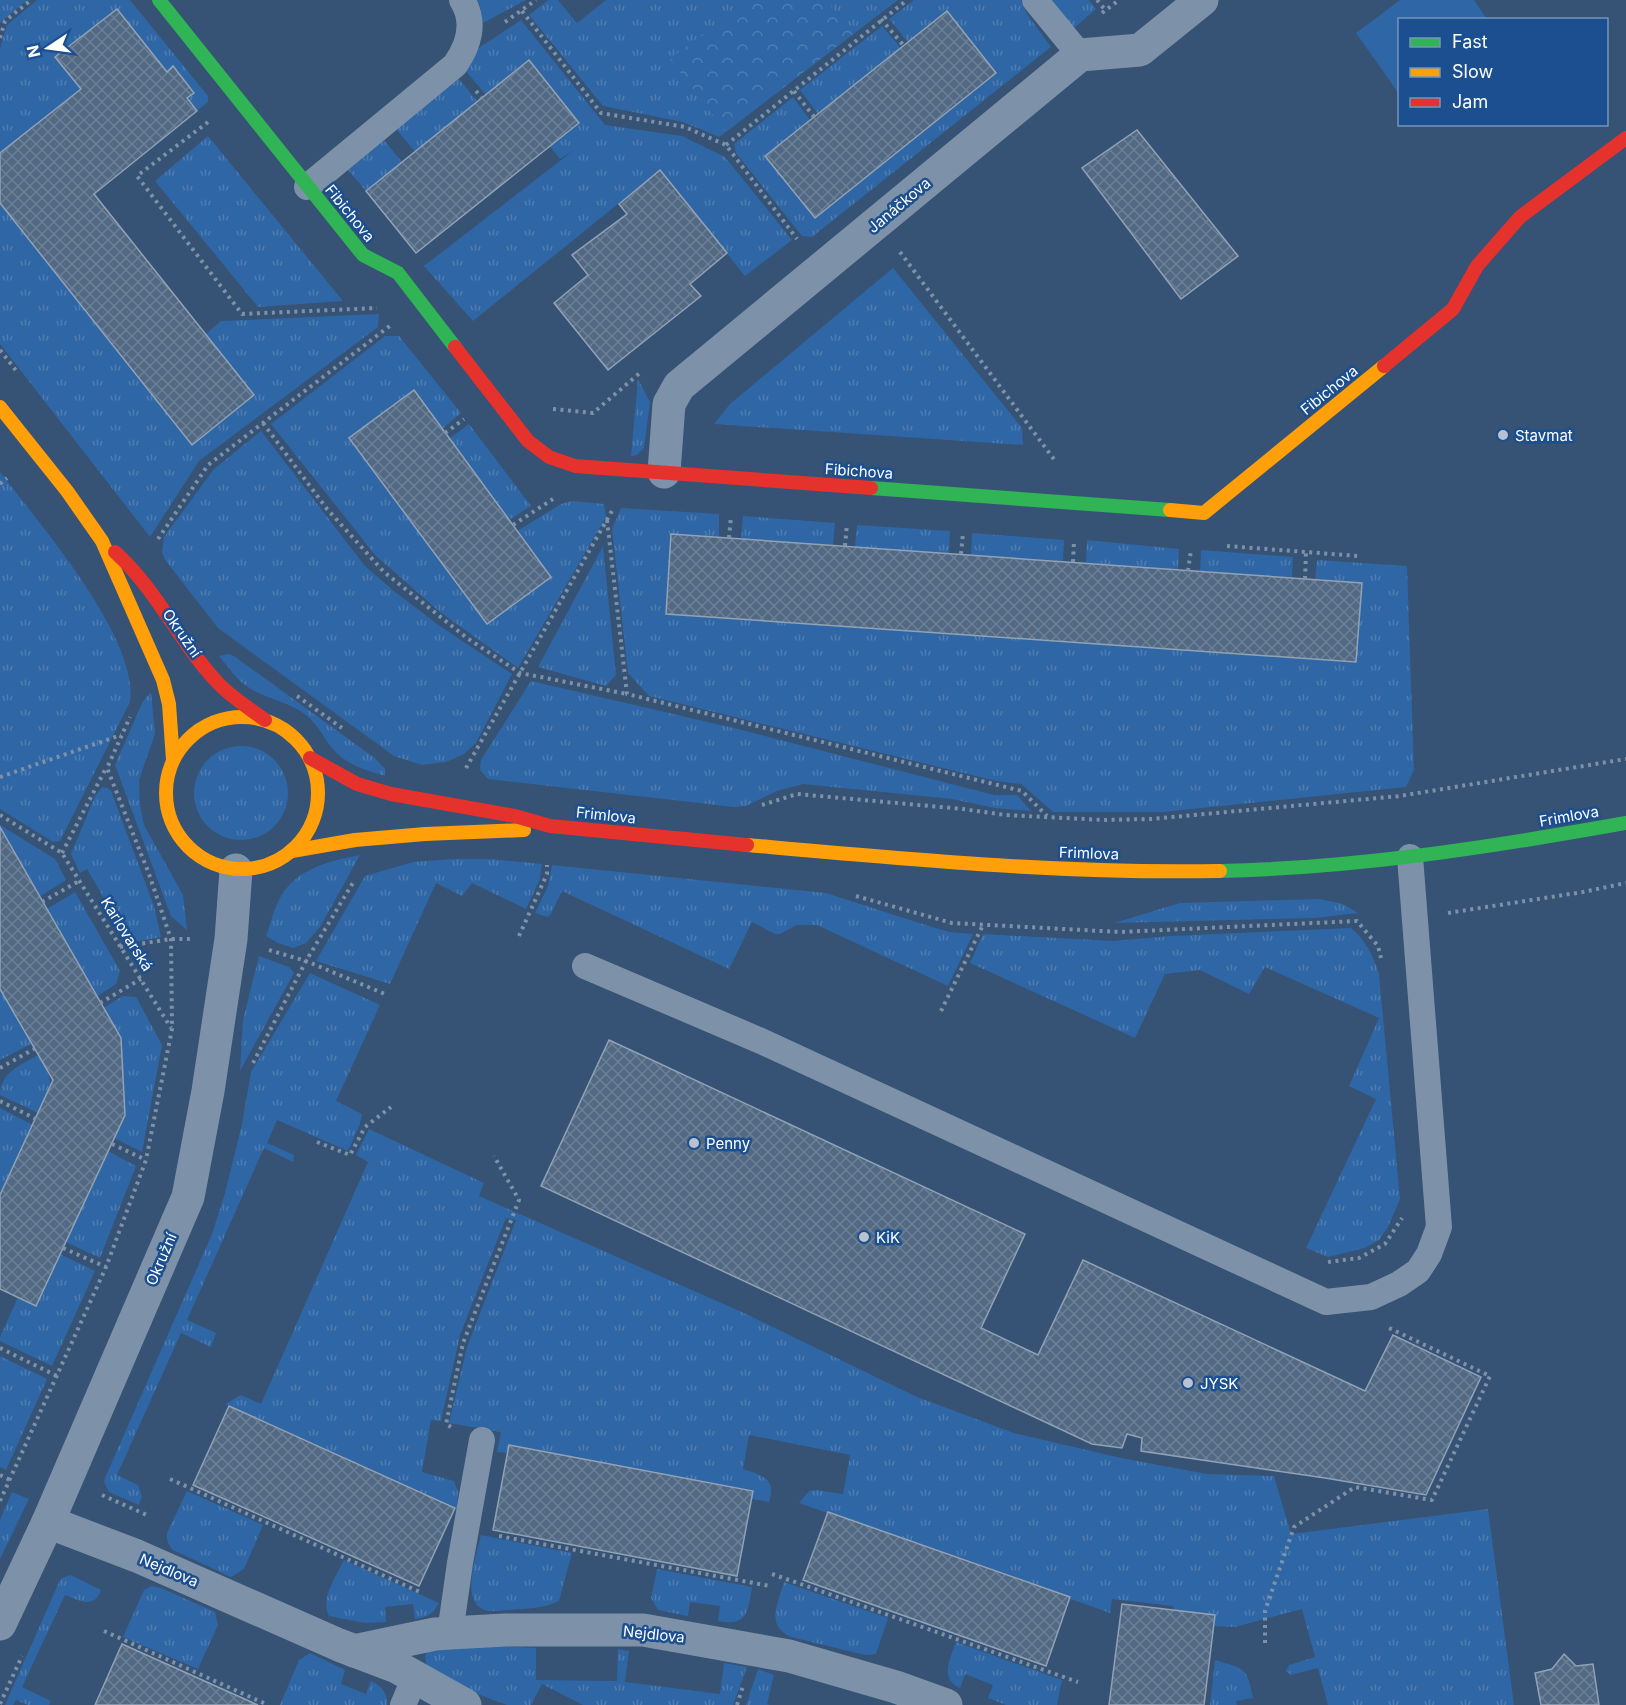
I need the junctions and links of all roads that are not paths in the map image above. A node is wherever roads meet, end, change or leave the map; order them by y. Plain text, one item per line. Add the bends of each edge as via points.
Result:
1 (159, 0) edge
2 (462, 0) edge
3 (1035, 0) edge
4 (1202, 0) edge
5 (1073, 48) junction
6 (1626, 138) edge
7 (307, 187) junction
8 (0, 407) edge
9 (664, 472) junction
10 (102, 541) junction
11 (266, 721) junction
12 (310, 758) junction
13 (173, 759) junction
14 (1626, 823) edge
15 (550, 826) junction
16 (292, 851) junction
17 (1410, 857) junction
18 (236, 870) junction
19 (585, 966) dead end
20 (482, 1440) road end
21 (48, 1522) junction
22 (452, 1620) junction
23 (0, 1624) edge
24 (354, 1651) junction
25 (409, 1691) edge
26 (465, 1705) edge
27 (946, 1705) edge

1 - 7 main road, Fibichova
2 - 7 lane via 470,18 469,38 455,65
3 - 5 lane
4 - 5 street via 1140,50
5 - 9 street, Janáčkova via 878,222 679,386 669,404
6 - 9 main road, Fibichova via 1520,217 1477,266 1453,309 1204,513
7 - 9 main road, Fibichova via 363,255 398,273 528,441 549,457 575,466
8 - 10 main road, Okružní
10 - 11 main road, Okružní via 142,578 218,682
10 - 13 main road, Okružní via 163,680
11 - 12 main road, Okružní via 296,738
11 - 13 main road, Okružní via 229,717 207,724 187,739
12 - 15 main road, Frimlova via 357,784 391,794
12 - 16 main road, Okružní via 318,782 317,807 309,831
13 - 18 main road, Okružní via 165,783 167,808 175,832 205,860
14 - 17 main road, Frimlova
15 - 16 main road, Frimlova via 355,840
15 - 17 main road, Frimlova via 801,851 1060,869 1228,871
16 - 18 main road, Okružní via 256,869
17 - 19 lane via 1439,1227 1418,1270 1371,1297 1326,1302 761,1041
18 - 21 street, Okružní via 231,939 188,1197
20 - 22 lane
21 - 23 street, Okružní
21 - 24 street, Nejdlova via 158,1565
22 - 24 street, Nejdlova via 435,1634
22 - 27 street, Nejdlova via 505,1630 643,1629 789,1656
24 - 25 street, Nejdlova via 397,1667
25 - 26 street, Nejdlova

